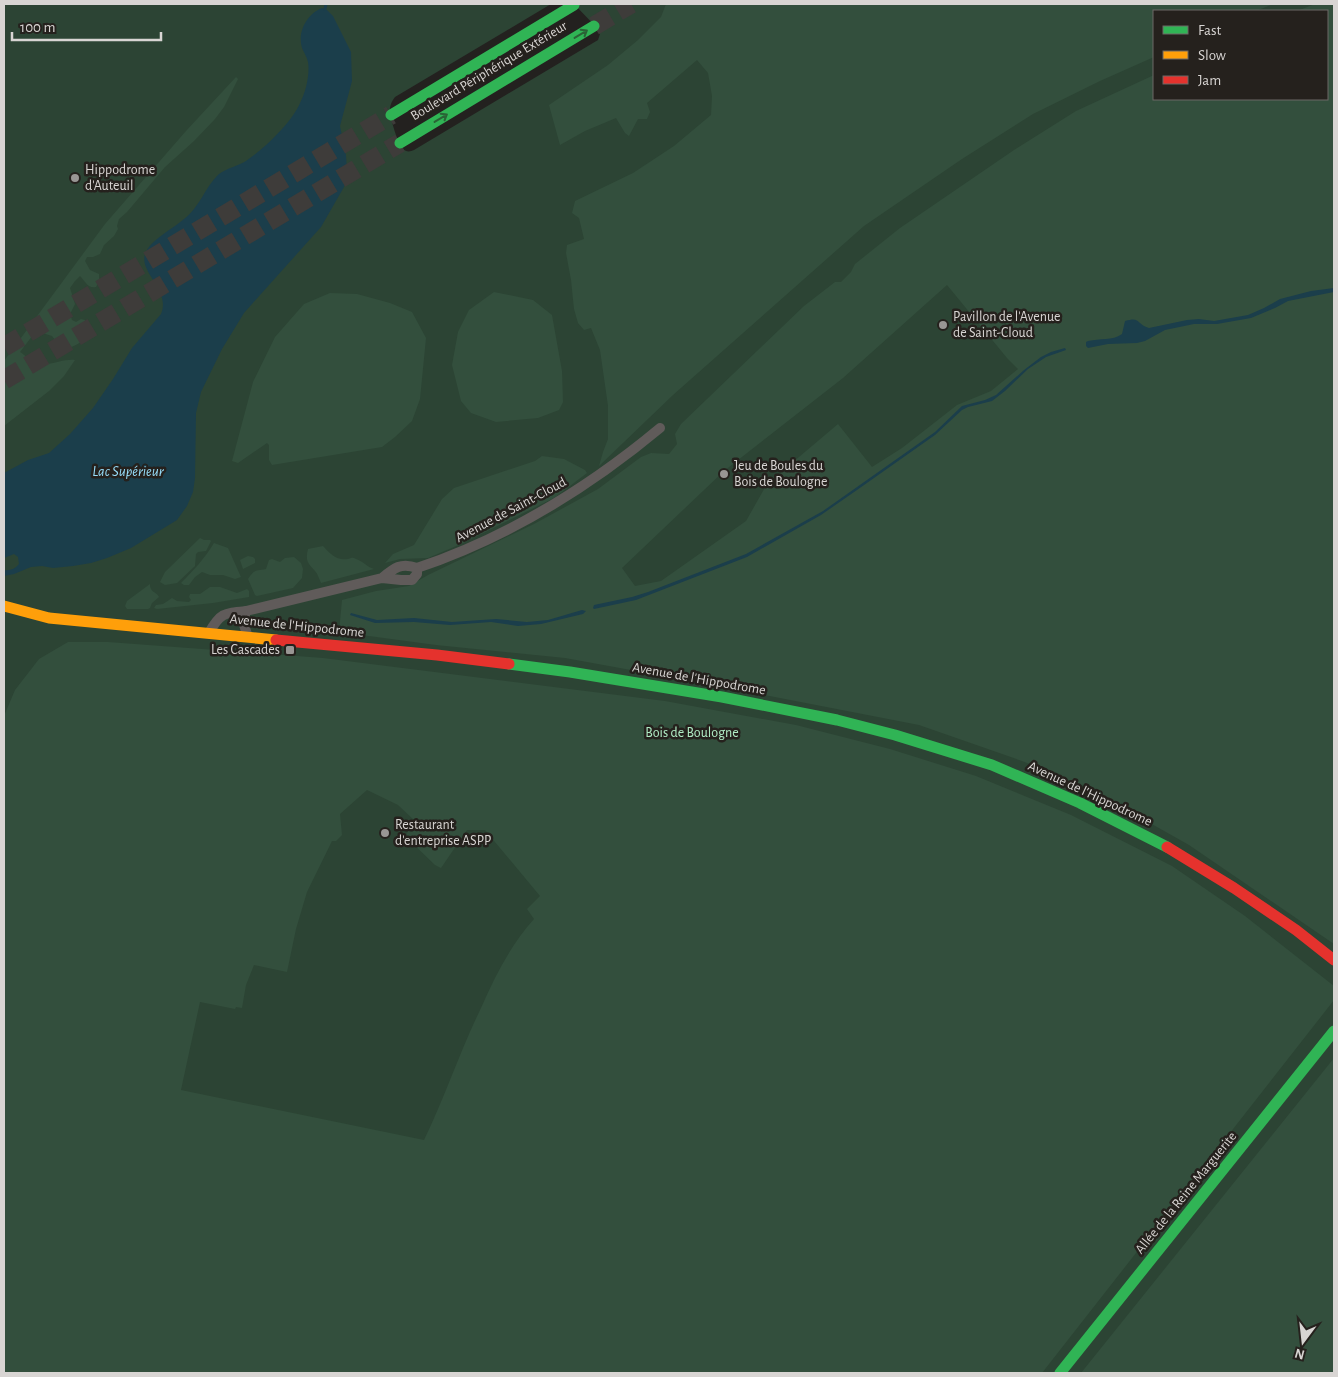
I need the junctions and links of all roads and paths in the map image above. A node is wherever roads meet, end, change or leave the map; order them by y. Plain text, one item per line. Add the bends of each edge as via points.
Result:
1 (574, 5) dead end
2 (594, 26) tunnel mouth
3 (391, 115) tunnel mouth
4 (400, 143) tunnel mouth
5 (660, 428) dead end
6 (417, 568) junction
7 (382, 578) junction
8 (4, 606) edge
9 (246, 611) junction
10 (209, 633) junction
11 (248, 637) junction
12 (1334, 960) edge
13 (1334, 1030) edge
14 (1060, 1373) edge

1 - 3 main road
4 -> 2 main road, Boulevard Périphérique Extérieur
5 - 6 street, Avenue de Saint-Cloud via 595,478 535,515 452,556
6 - 7 street, Avenue de Saint-Cloud via 402,565
6 - 7 street, Avenue de Saint-Cloud via 412,580
7 - 9 street, Avenue de Saint-Cloud
8 - 10 main road, Avenue de l'Hippodrome via 49,618
9 - 10 street, Avenue de Saint-Cloud via 225,613 216,620
9 - 11 street via 243,622
10 - 11 main road, Avenue de l'Hippodrome
11 - 12 main road, Avenue de l'Hippodrome via 437,655 570,672 722,697 895,735 1000,769 1080,803 1165,846 1281,919
13 - 14 main road, Allée de la Reine Marguerite

